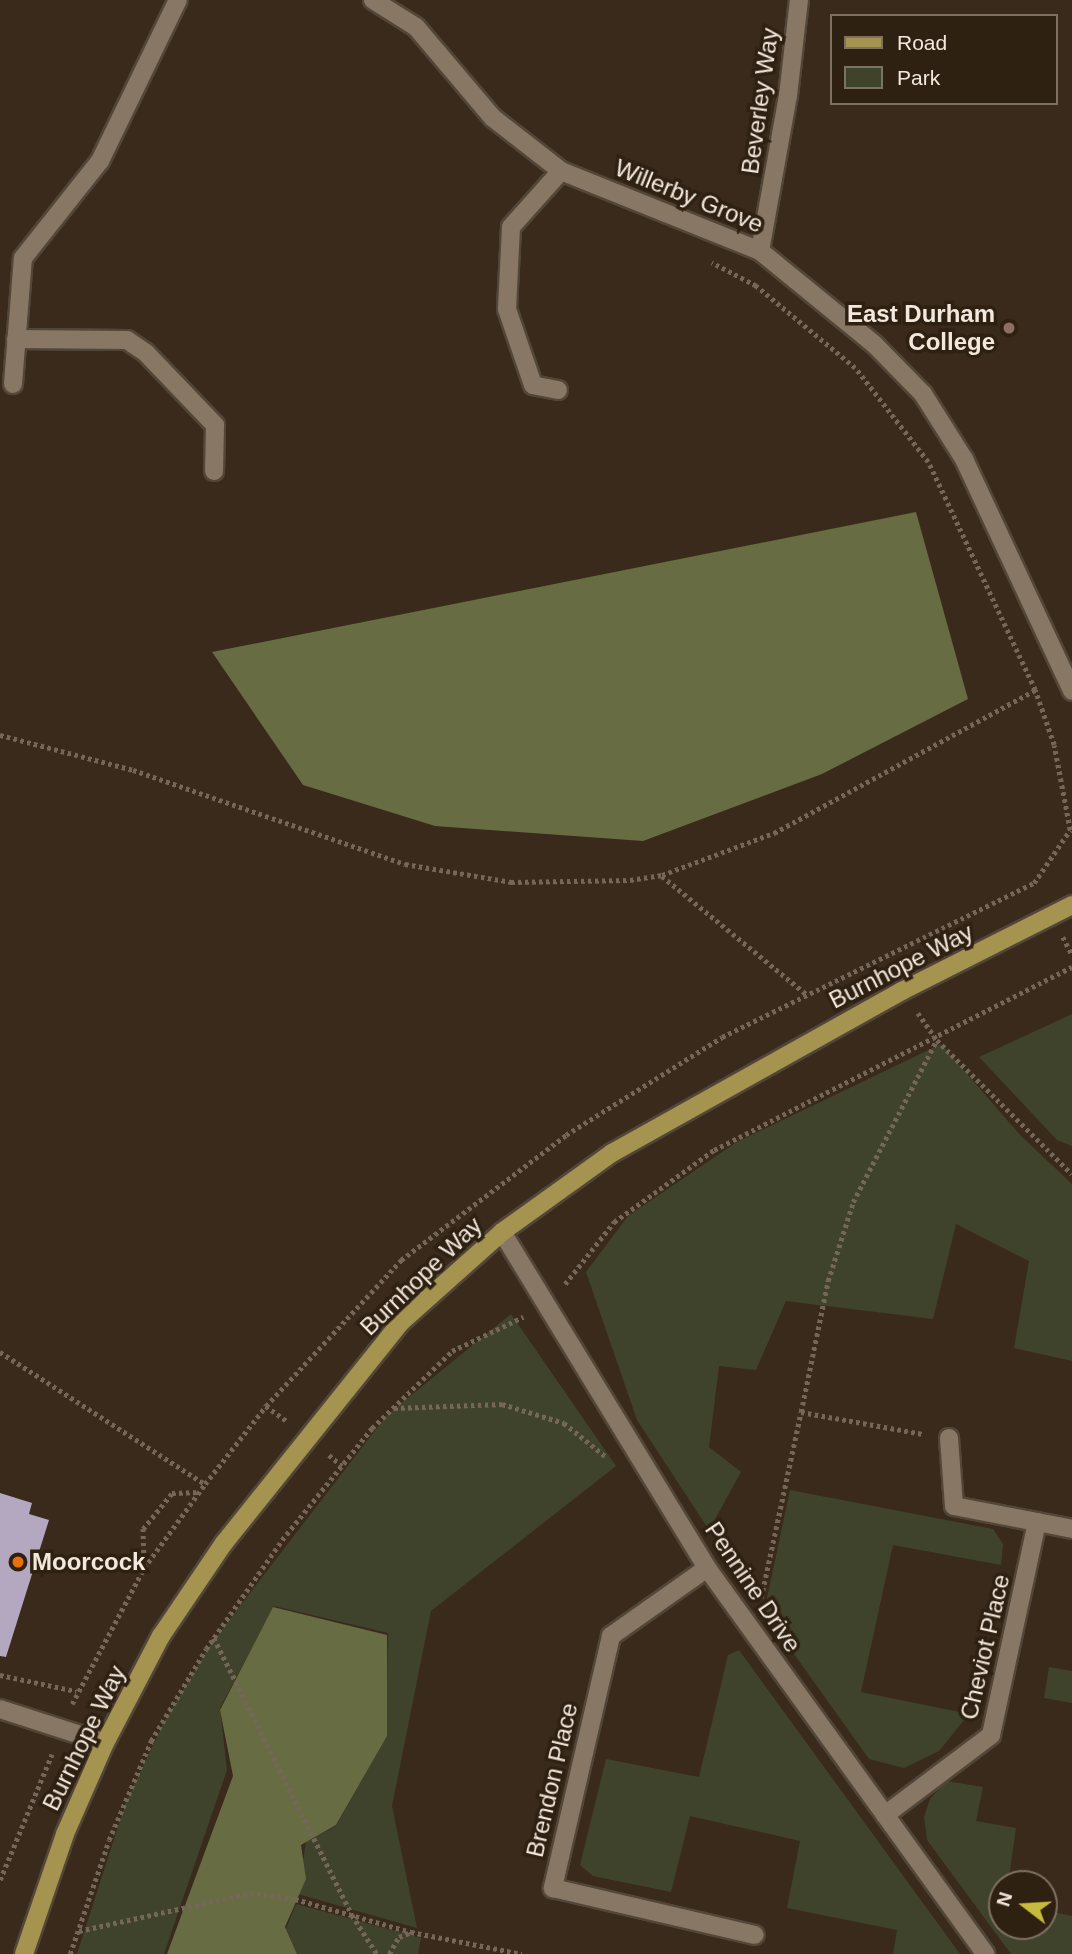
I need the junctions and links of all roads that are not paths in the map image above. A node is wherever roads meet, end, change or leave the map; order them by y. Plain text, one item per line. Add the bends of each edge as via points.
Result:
1 (178, 0) edge
2 (373, 0) edge
3 (799, 0) edge
4 (561, 171) junction
5 (760, 251) junction
6 (16, 339) junction
7 (13, 384) dead end
8 (558, 390) dead end
9 (214, 471) dead end
10 (1072, 691) edge
11 (1072, 905) edge
12 (502, 1232) junction
13 (949, 1438) road end
14 (1037, 1522) junction
15 (1072, 1529) edge
16 (708, 1568) junction
17 (0, 1709) edge
18 (104, 1743) junction
19 (885, 1815) junction
20 (755, 1935) dead end
21 (24, 1954) edge
22 (985, 1954) edge

1 - 6 street via 100,161 23,258
2 - 4 street, Willerby Grove via 416,27 493,118
3 - 5 street, Beverley Way via 788,96
4 - 5 street, Willerby Grove
4 - 8 street via 511,227 507,309 533,385
5 - 10 street, Willerby Grove via 818,294 923,394 964,460
6 - 7 street
6 - 9 street via 127,340 206,411 215,425
11 - 12 main road, Burnhope Way via 902,991 612,1153
12 - 16 street, Pennine Drive
12 - 18 main road, Burnhope Way via 401,1323 306,1435 223,1543 161,1636
13 - 14 street via 954,1506
14 - 15 street
14 - 19 street, Cheviot Place via 991,1735
16 - 19 street, Pennine Drive
16 - 20 street, Brendon Place via 611,1636 553,1888
17 - 18 street
18 - 21 main road, Burnhope Way via 65,1834
19 - 22 street, Pennine Drive

